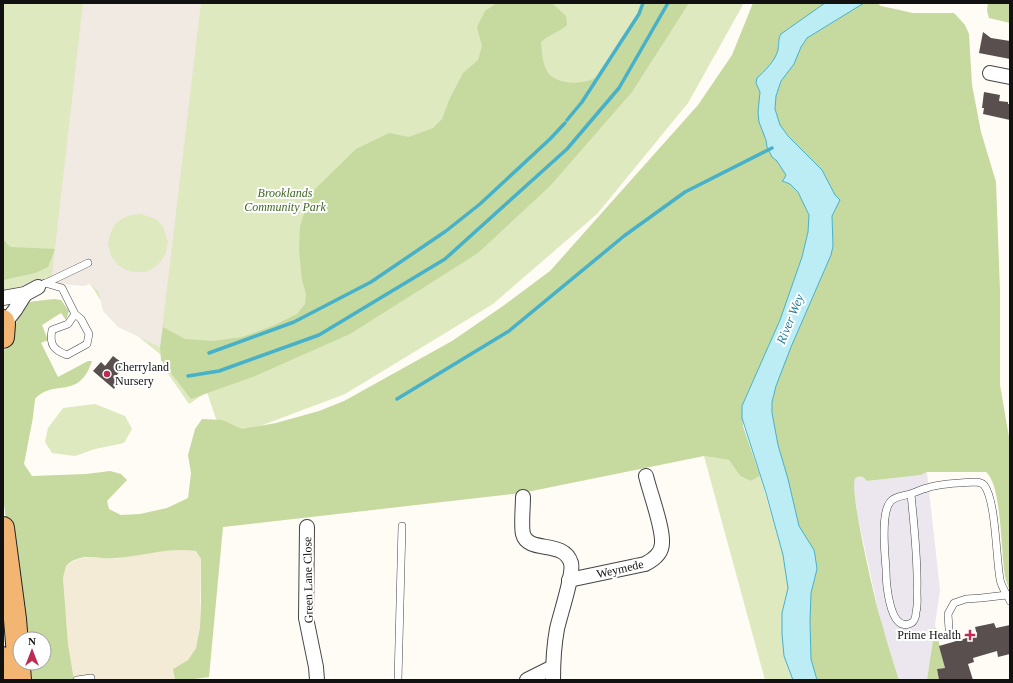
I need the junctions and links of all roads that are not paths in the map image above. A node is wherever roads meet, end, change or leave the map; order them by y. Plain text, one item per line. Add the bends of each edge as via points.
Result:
1 (990, 73) dead end
2 (1010, 77) edge
3 (88, 263) dead end
4 (42, 285) junction
5 (25, 294) junction
6 (3, 298) edge
7 (75, 314) junction
8 (3, 327) edge
9 (646, 476) dead end
10 (911, 494) junction
11 (523, 497) dead end
12 (402, 526) dead end
13 (307, 527) dead end
14 (3, 528) edge
15 (569, 580) junction
16 (1008, 598) edge
17 (949, 629) dead end
18 (3, 658) edge
19 (553, 674) edge
20 (91, 678) dead end
21 (4, 680) edge
22 (20, 680) edge
23 (77, 680) edge
24 (317, 680) edge
25 (398, 680) edge
26 (527, 680) edge

1 - 2 street
3 - 4 lane
4 - 5 street
4 - 7 lane via 62,288
5 - 6 street
5 - 8 street
7 - 7 lane via 82,319 89,334 87,344 67,355 57,350 50,339 52,330 68,324
9 - 15 street, Weymede via 660,528 662,545 656,559 645,564
10 - 10 lane via 890,502 884,526 886,579 890,605 899,623 904,625 911,624 917,612
10 - 16 lane via 929,487 982,483 994,517 1000,579
11 - 15 street via 523,534 526,541 555,548 566,554 571,564
12 - 25 lane
13 - 24 street, Green Lane Close via 306,618
14 - 22 main road
15 - 19 street via 557,629
16 - 17 lane via 966,599 954,603 948,614
18 - 21 main road
19 - 26 street
20 - 23 lane

